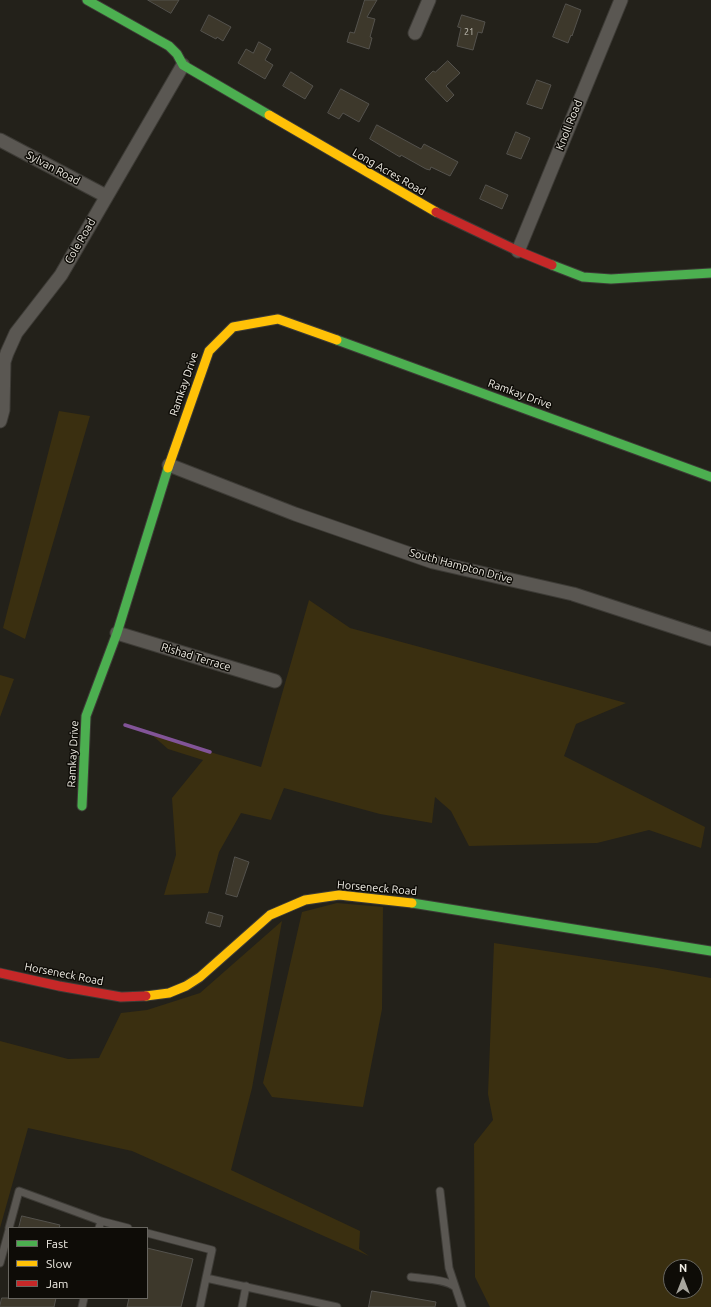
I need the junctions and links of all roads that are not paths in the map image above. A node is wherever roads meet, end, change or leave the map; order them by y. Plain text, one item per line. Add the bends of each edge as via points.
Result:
1 (87, 0) edge
2 (428, 0) edge
3 (621, 0) edge
4 (415, 33) dead end
5 (183, 65) junction
6 (0, 140) edge
7 (106, 196) junction
8 (518, 251) junction
9 (711, 272) edge
10 (0, 421) edge
11 (169, 465) junction
12 (711, 477) edge
13 (117, 633) junction
14 (711, 639) edge
15 (275, 681) dead end
16 (82, 806) dead end
17 (711, 950) edge
18 (0, 973) edge
19 (440, 1191) dead end
20 (100, 1224) edge
21 (10, 1227) edge
22 (121, 1227) edge
23 (8, 1233) edge
24 (148, 1233) edge
25 (0, 1263) edge
26 (411, 1277) dead end
27 (206, 1278) junction
28 (246, 1286) junction
29 (455, 1287) junction
30 (200, 1307) edge
31 (242, 1307) edge
32 (337, 1307) edge
33 (462, 1307) edge

1 - 5 street, Long Acres Road via 169,46
2 - 4 street
3 - 8 street, Knoll Road
5 - 7 street, Cole Road
5 - 8 street, Long Acres Road via 428,208
6 - 7 street, Sylvan Road
7 - 10 street, Cole Road via 61,275 10,344 4,362
8 - 9 street, Long Acres Road via 583,277 611,278
11 - 12 street, Ramkay Drive via 209,351 233,327 278,319
11 - 13 street, Ramkay Drive
11 - 14 street, South Hampton Drive via 296,514 433,562 573,594
13 - 15 street, Rishad Terrace
13 - 16 street, Ramkay Drive via 86,716
17 - 18 street, Horseneck Road via 422,904 339,895 305,900 270,915 200,977 169,993 139,997 120,996
19 - 29 lane via 450,1268
20 - 21 lane via 20,1191
20 - 22 lane
23 - 25 lane
24 - 27 lane via 212,1250
26 - 29 lane via 445,1282
27 - 28 lane
27 - 30 lane
28 - 31 lane
28 - 32 lane
29 - 33 lane

